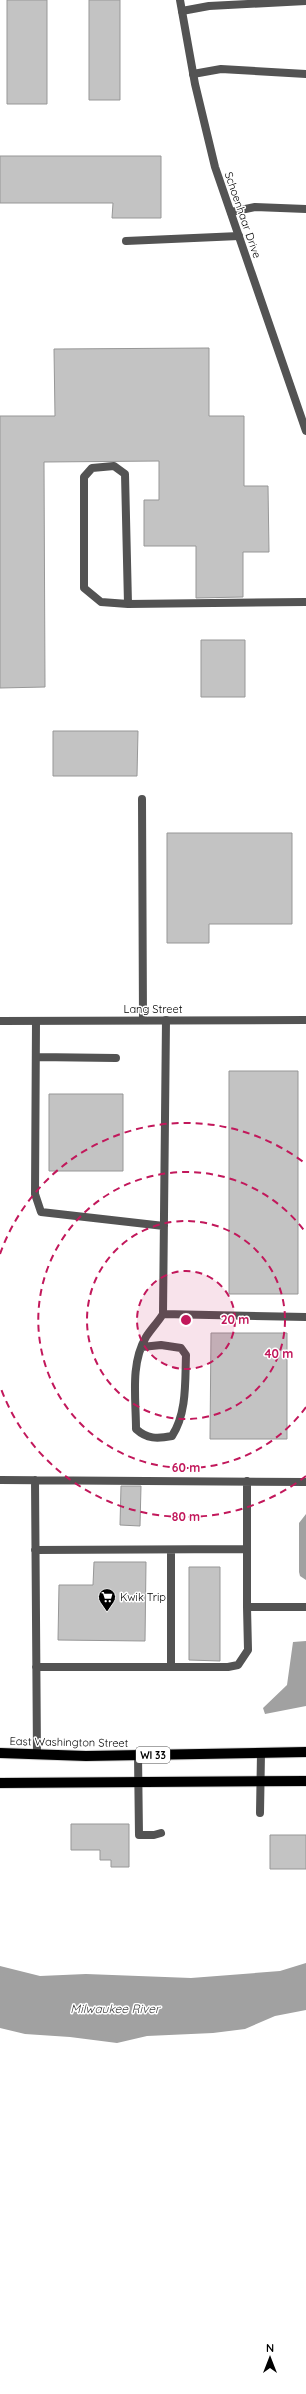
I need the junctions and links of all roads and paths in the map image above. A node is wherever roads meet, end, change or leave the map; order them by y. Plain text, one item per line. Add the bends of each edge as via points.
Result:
1 (180, 0) edge
2 (306, 1) edge
3 (182, 11) junction
4 (193, 74) junction
5 (306, 74) edge
6 (306, 209) edge
7 (231, 212) junction
8 (239, 236) junction
9 (126, 241) dead end
10 (306, 431) edge
11 (306, 602) edge
12 (128, 604) junction
13 (142, 799) dead end
14 (143, 1020) junction
15 (166, 1020) junction
16 (306, 1020) edge
17 (0, 1021) edge
18 (36, 1021) junction
19 (36, 1057) junction
20 (116, 1058) dead end
21 (164, 1226) junction
22 (163, 1314) junction
23 (306, 1317) edge
24 (142, 1347) junction
25 (0, 1480) edge
26 (35, 1480) junction
27 (247, 1481) junction
28 (306, 1482) edge
29 (247, 1549) junction
30 (35, 1550) junction
31 (171, 1550) junction
32 (247, 1606) junction
33 (306, 1607) edge
34 (36, 1667) junction
35 (171, 1667) junction
36 (306, 1752) edge
37 (0, 1753) edge
38 (261, 1753) junction
39 (37, 1755) junction
40 (138, 1755) junction
41 (261, 1782) junction
42 (306, 1782) edge
43 (0, 1783) edge
44 (138, 1783) junction
45 (260, 1813) dead end
46 (161, 1832) dead end

1 - 3 street, Schoenhaar Drive
2 - 3 street via 209,6
3 - 4 street, Schoenhaar Drive
4 - 5 street via 222,69
4 - 7 street, Schoenhaar Drive via 215,166
6 - 7 street via 255,207
7 - 8 street, Schoenhaar Drive
8 - 9 street
8 - 10 street, Schoenhaar Drive
11 - 12 street
12 - 12 street via 125,474 114,466 92,468 84,477 84,588 101,602
13 - 14 street
14 - 15 street, Lang Street
14 - 18 street, Lang Street
15 - 16 street, Lang Street
15 - 21 street
17 - 18 street, Lang Street
18 - 19 street
19 - 20 street
19 - 21 street via 35,1194 41,1212
21 - 22 street
22 - 23 street
22 - 24 street
24 - 24 street via 135,1368 136,1429 144,1436 158,1439 172,1436 177,1429 183,1405 186,1355 181,1348 161,1345
25 - 26 street
26 - 27 street
26 - 30 street
27 - 28 street
27 - 29 street
29 - 31 street
29 - 32 street
30 - 31 street
30 - 34 street
31 - 35 street
32 - 33 street
32 - 35 street via 248,1650 238,1664 228,1667
34 - 35 street
34 - 39 street
36 - 38 main road, East Washington Street / WI 33
37 - 39 main road, East Washington Street / WI 33
38 - 40 main road, East Washington Street / WI 33
38 - 41 street
39 - 40 main road, East Washington Street / WI 33
40 - 44 street
41 - 42 main road
41 - 44 main road
41 - 45 street
43 - 44 main road
44 - 46 street via 138,1835 154,1835

